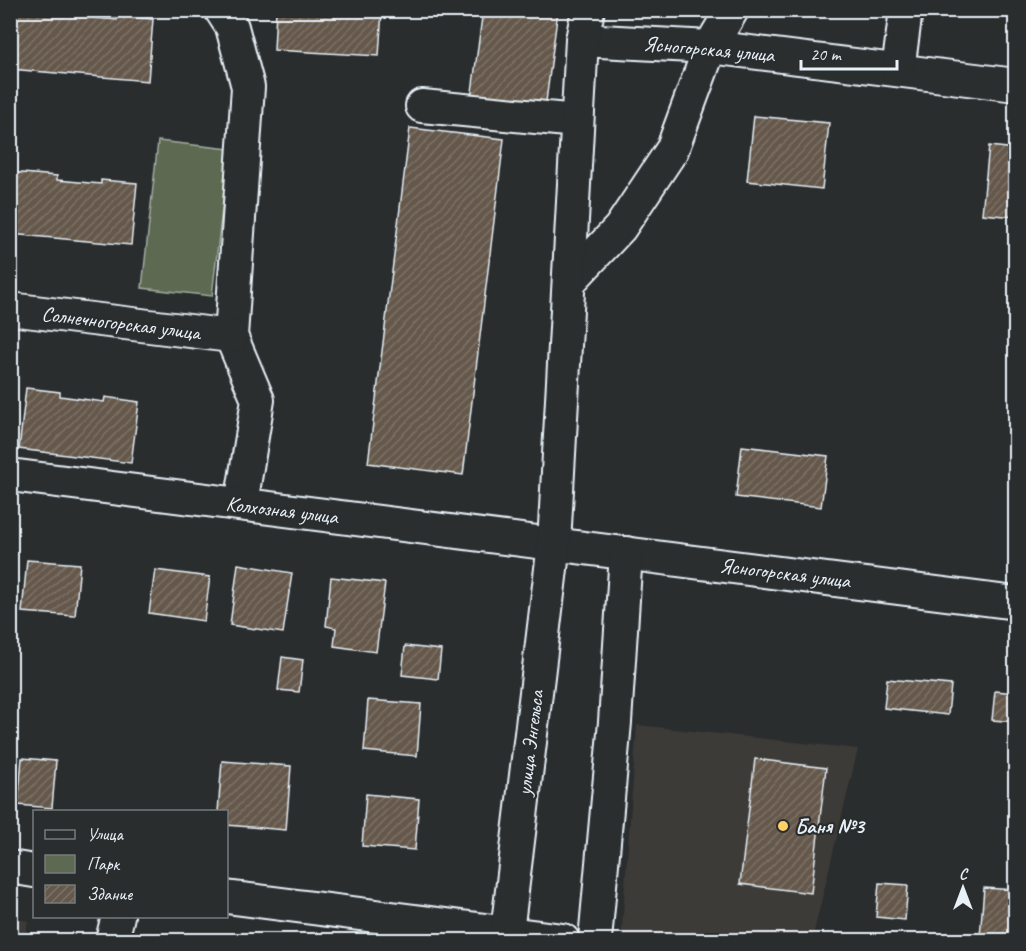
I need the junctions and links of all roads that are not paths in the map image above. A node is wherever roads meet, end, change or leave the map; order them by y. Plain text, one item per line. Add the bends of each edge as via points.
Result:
1 (221, 10) edge
2 (732, 10) edge
3 (906, 10) edge
4 (585, 25) edge
5 (710, 47) junction
6 (898, 70) junction
7 (1016, 84) edge
8 (422, 106) dead end
9 (577, 121) junction
10 (568, 282) junction
11 (10, 309) edge
12 (231, 336) junction
13 (10, 475) edge
14 (241, 504) junction
15 (554, 544) junction
16 (626, 553) junction
17 (1016, 603) edge
18 (10, 867) edge
19 (33, 871) edge
20 (228, 897) edge
21 (118, 918) edge
22 (509, 936) edge
23 (112, 940) edge
24 (563, 940) edge
25 (595, 940) edge

1 - 12 street via 232,27 248,87
2 - 5 street
3 - 6 street
4 - 5 street, Ясногорская улица
4 - 9 street, улица Энгельса
5 - 6 street, Ясногорская улица
5 - 10 street via 672,150 620,228
6 - 7 street, Ясногорская улица
8 - 9 street
9 - 10 street, улица Энгельса
10 - 15 street, улица Энгельса
11 - 12 street, Солнечногорская улица
12 - 14 street via 258,400
13 - 14 street, Колхозная улица
14 - 15 street, Колхозная улица
15 - 16 street, Ясногорская улица
15 - 22 street, улица Энгельса
16 - 17 street, Ясногорская улица
16 - 25 street
18 - 19 street
20 - 22 street
21 - 23 street
22 - 24 street

